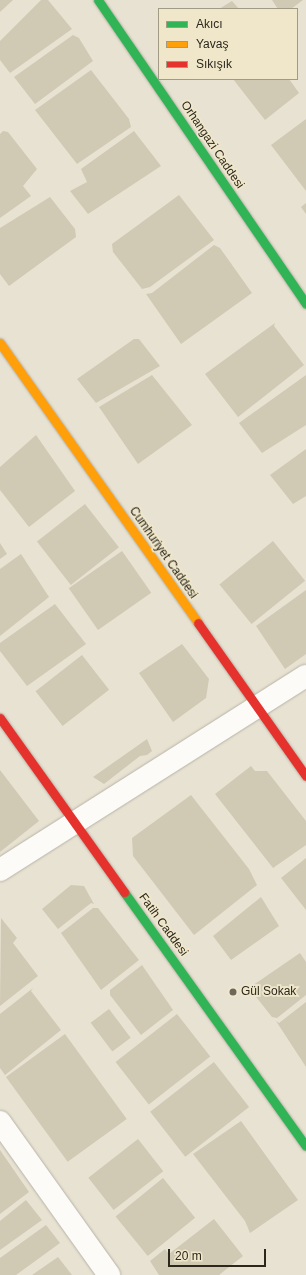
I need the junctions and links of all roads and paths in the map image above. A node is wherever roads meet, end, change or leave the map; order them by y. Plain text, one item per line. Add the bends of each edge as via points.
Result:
1 (98, 0) edge
2 (306, 304) edge
3 (0, 343) edge
4 (306, 676) edge
5 (258, 708) junction
6 (0, 718) edge
7 (306, 776) edge
8 (75, 822) junction
9 (0, 870) edge
10 (0, 1122) edge
11 (306, 1146) edge
12 (109, 1275) edge

1 - 2 street, Orhangazi Caddesi
3 - 5 street, Cumhuriyet Caddesi
4 - 5 street
5 - 7 street, Cumhuriyet Caddesi
5 - 8 street
6 - 8 street, Fatih Caddesi
8 - 9 street
8 - 11 street, Fatih Caddesi
10 - 12 street

